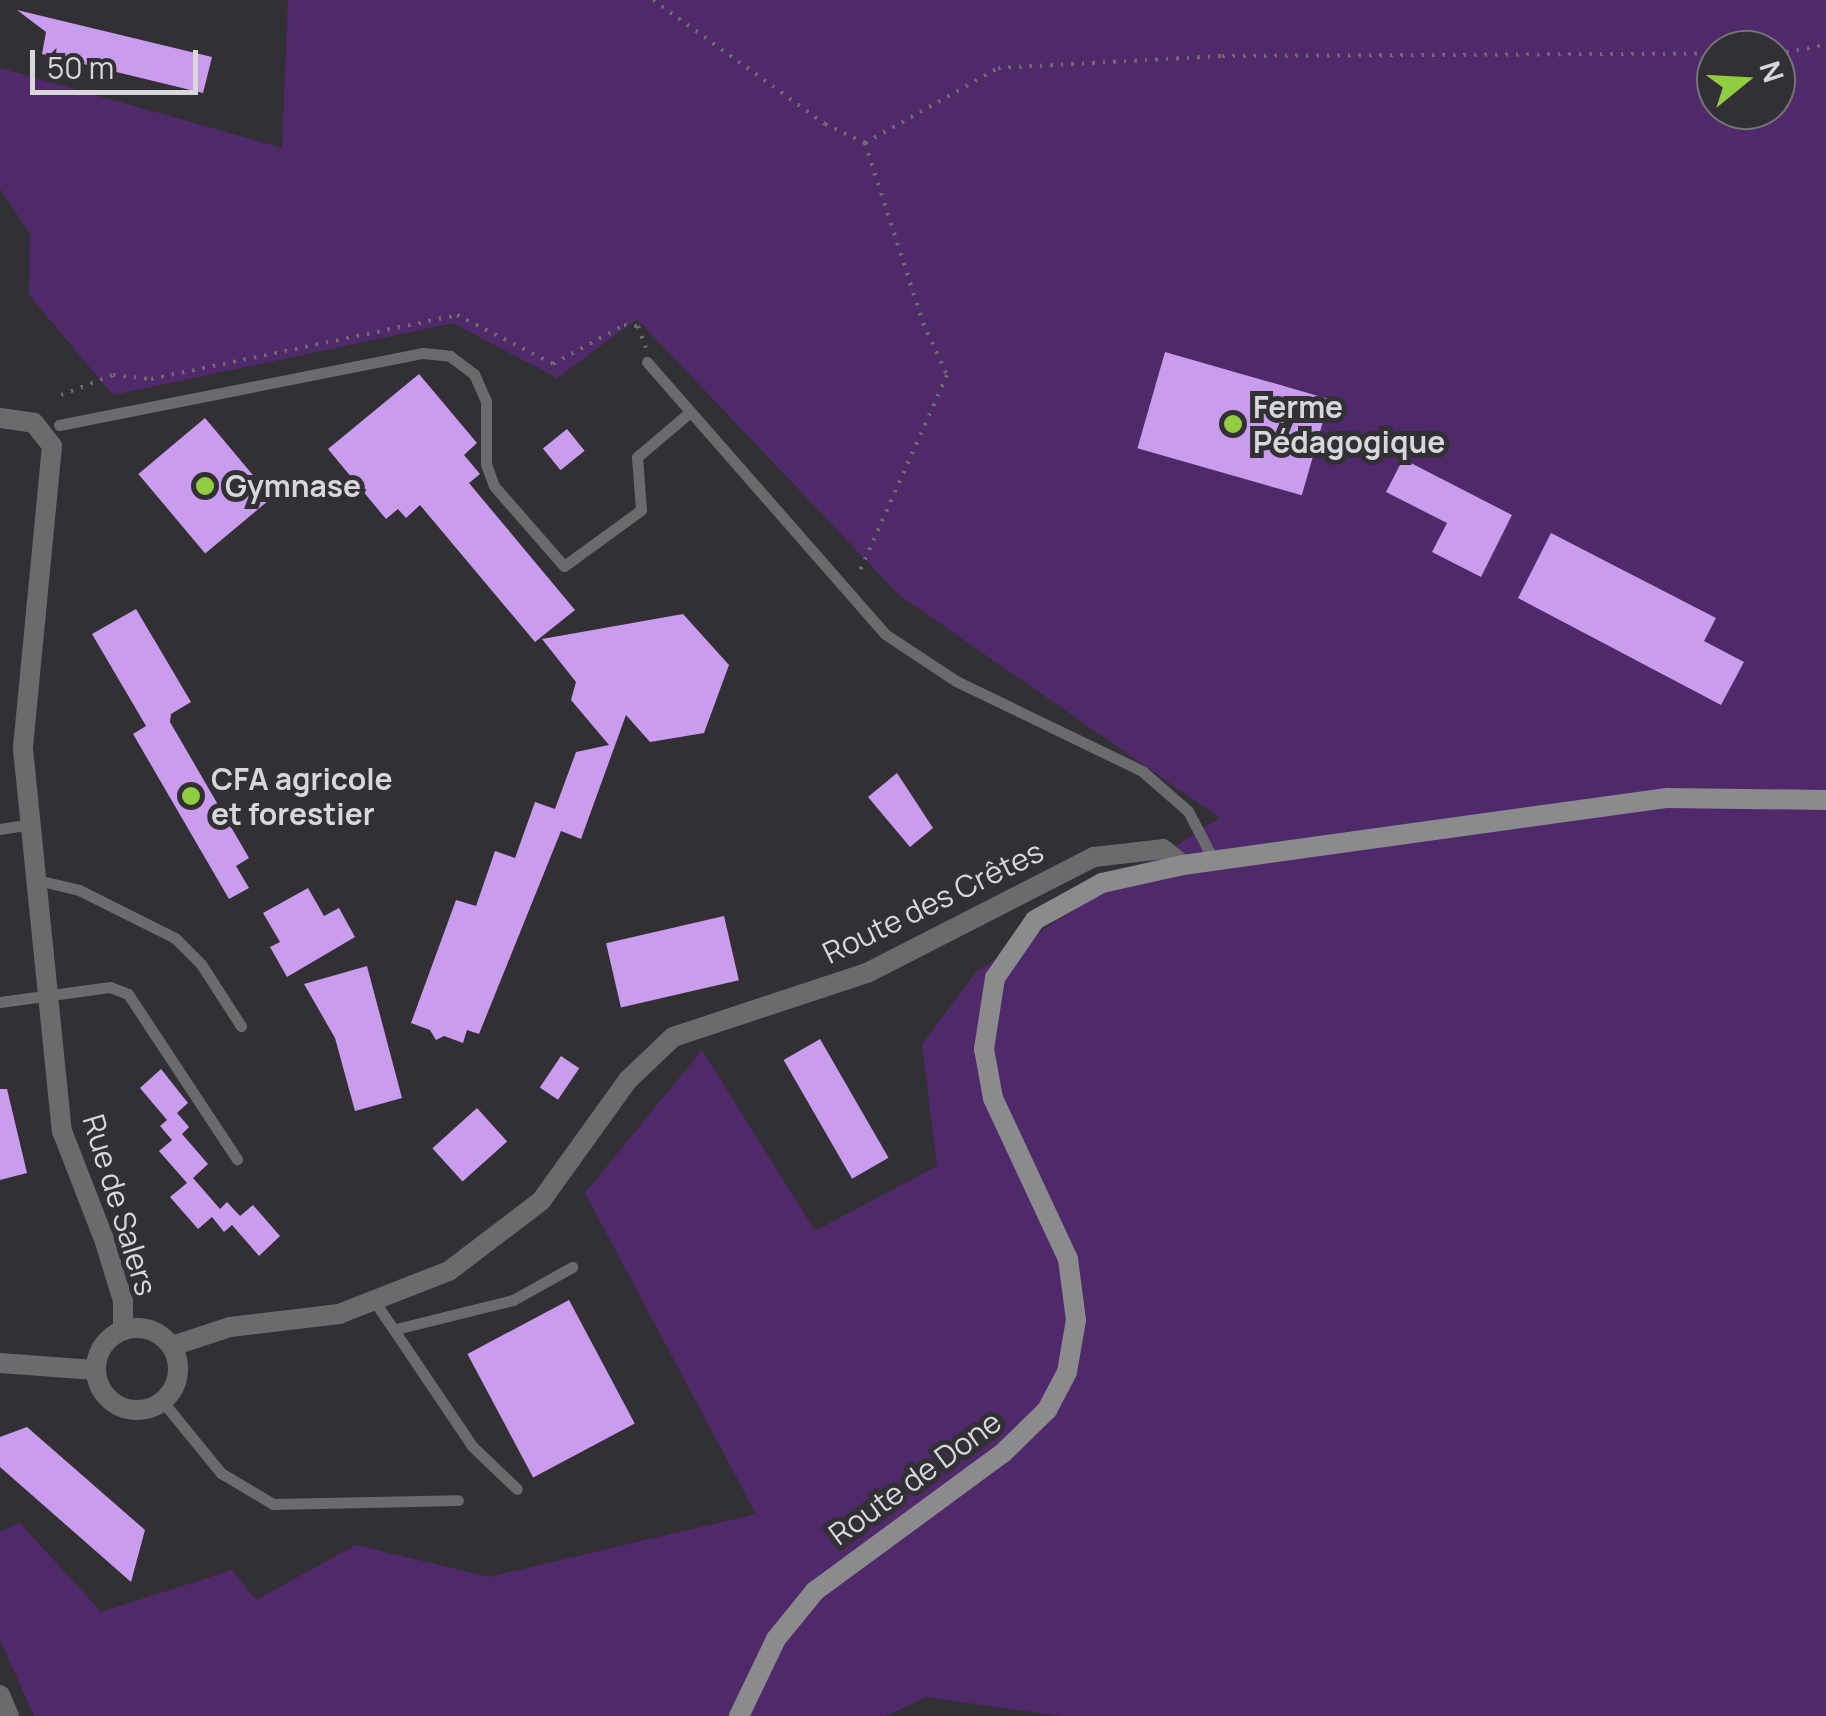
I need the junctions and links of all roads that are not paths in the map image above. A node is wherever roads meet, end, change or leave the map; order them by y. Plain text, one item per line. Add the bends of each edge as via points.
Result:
1 (646, 362) dead end
2 (690, 412) junction
3 (0, 418) edge
4 (59, 425) dead end
5 (1826, 800) edge
6 (31, 824) junction
7 (0, 828) edge
8 (1215, 862) junction
9 (1183, 865) junction
10 (37, 880) junction
11 (49, 996) junction
12 (0, 1002) edge
13 (240, 1026) dead end
14 (236, 1159) dead end
15 (572, 1267) dead end
16 (375, 1302) junction
17 (396, 1329) junction
18 (122, 1330) junction
19 (172, 1346) junction
20 (0, 1363) edge
21 (95, 1370) junction
22 (163, 1402) junction
23 (516, 1489) dead end
24 (458, 1500) dead end
25 (0, 1696) edge
26 (9, 1716) edge
27 (739, 1716) edge

1 - 2 lane
2 - 4 lane via 636,457 641,510 564,566 494,486 486,464 486,401 474,374 450,356 423,353
2 - 8 lane via 885,634 956,682 1142,771 1188,812
3 - 6 street, Rue de Salers via 34,423 52,446 24,749
5 - 8 street, Route des Crêtes via 1667,798
6 - 7 lane
6 - 10 street, Rue de Salers
8 - 9 street, Route des Crêtes
9 - 16 street, Route des Crêtes via 1163,848 1094,857 868,972 673,1037 628,1080 566,1171 508,1232 448,1271
9 - 27 street, Route de Done via 1102,883 1051,908 1019,937 986,1006 984,1049 994,1098 1068,1259 1076,1320 1059,1392 1003,1454 814,1591 776,1639
10 - 11 street, Rue de Salers
10 - 13 lane via 79,890 174,938 201,964
11 - 12 lane
11 - 14 lane via 110,987 128,994
11 - 18 street, Rue de Salers via 62,1131 116,1278
15 - 17 lane via 514,1300
16 - 17 lane
16 - 19 street, Route des Crêtes via 312,1319 230,1328
17 - 23 lane via 472,1446
18 - 19 street via 152,1330
18 - 21 street via 102,1346
19 - 22 street via 178,1373
20 - 21 street
21 - 22 street via 116,1405 141,1410
22 - 24 lane via 221,1473 273,1504
25 - 26 street

